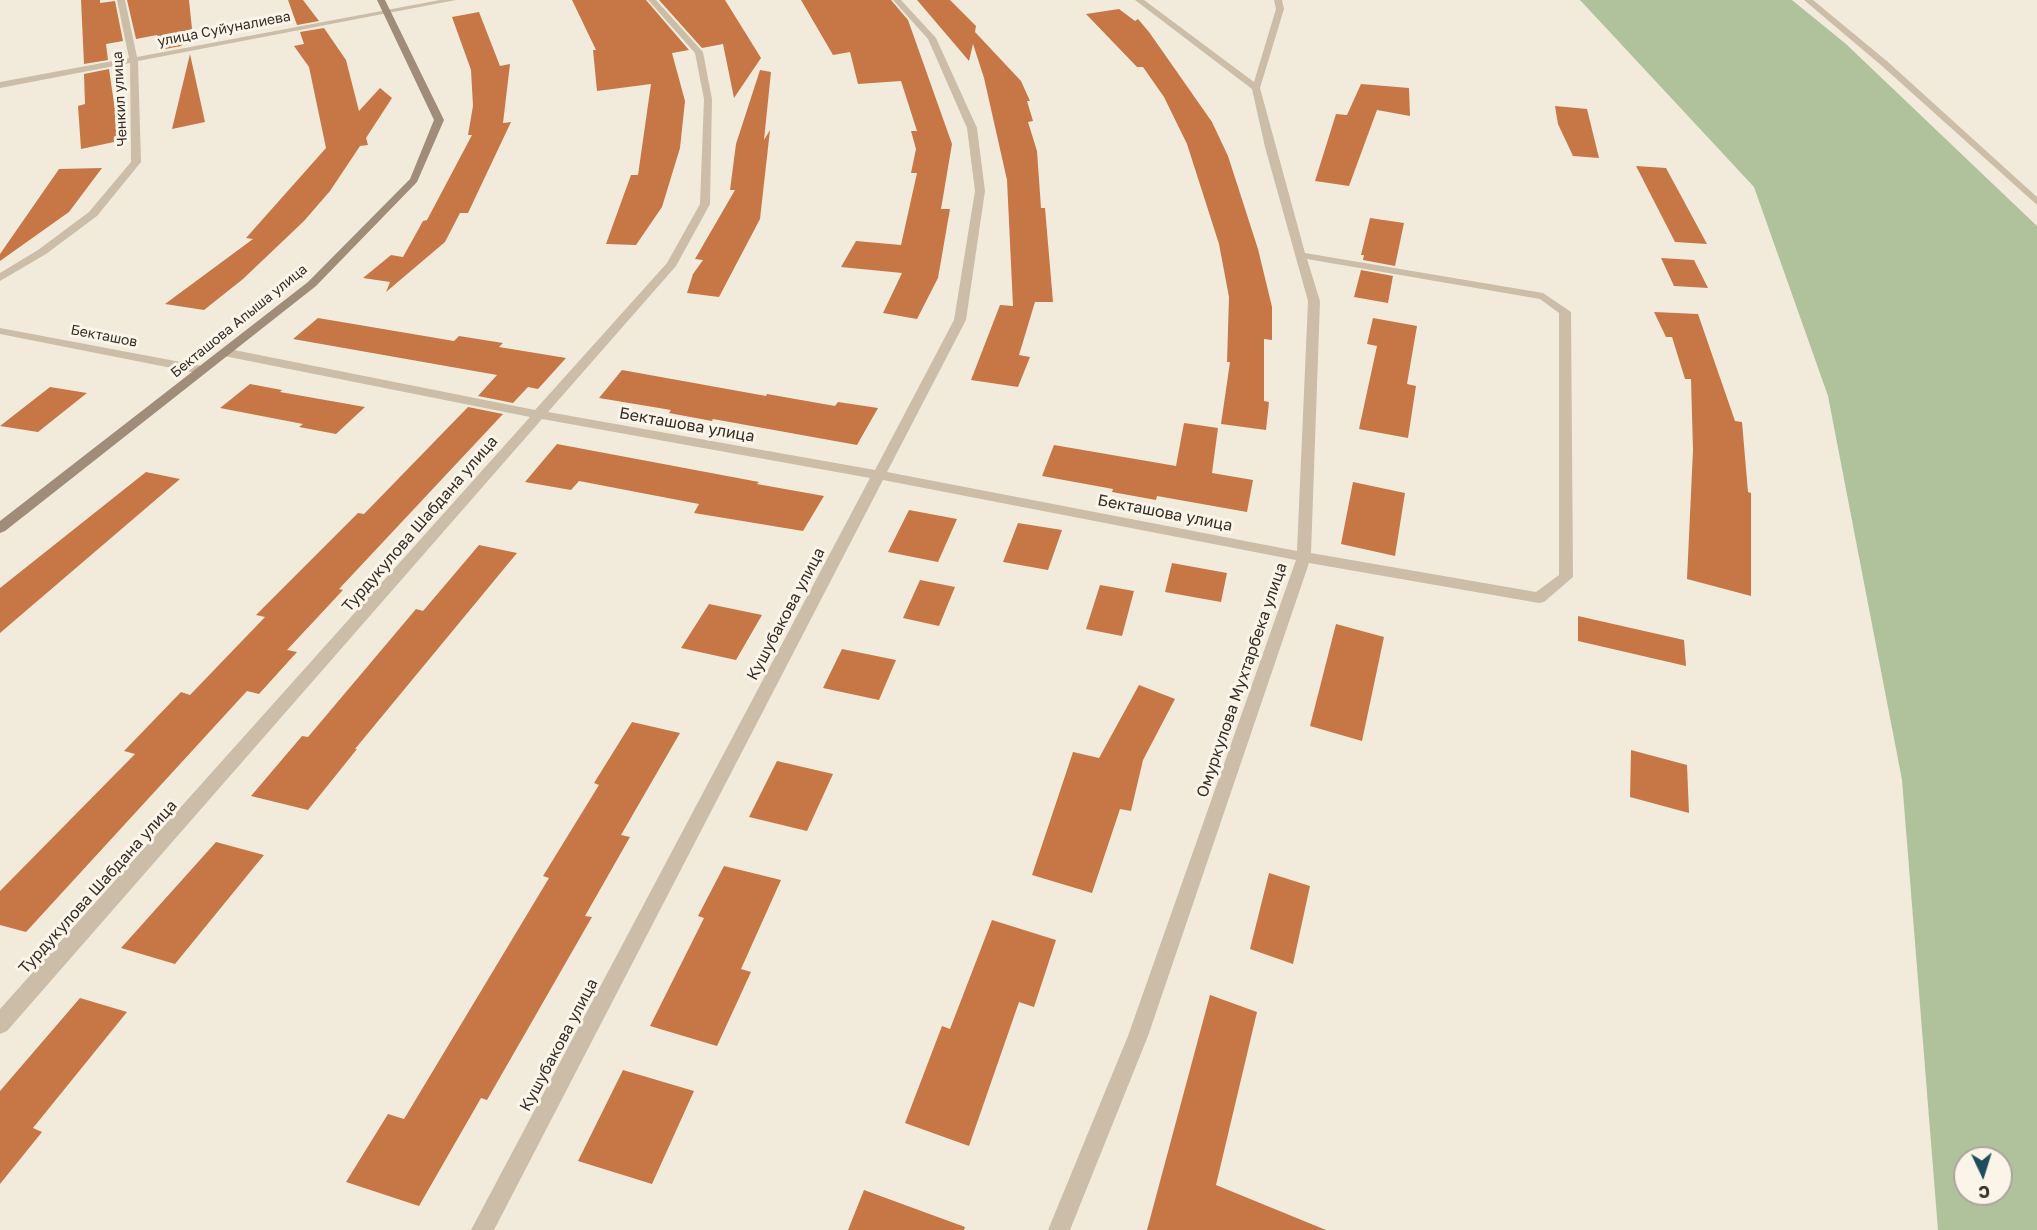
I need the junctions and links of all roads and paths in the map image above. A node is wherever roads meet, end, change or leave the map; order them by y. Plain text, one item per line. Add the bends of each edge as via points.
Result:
1 (121, 0) edge
2 (381, 0) edge
3 (452, 0) edge
4 (652, 0) edge
5 (897, 0) edge
6 (1139, 0) edge
7 (1278, 0) edge
8 (1808, 0) edge
9 (387, 12) junction
10 (134, 60) junction
11 (0, 85) edge
12 (1256, 87) junction
13 (2037, 202) edge
14 (1301, 255) junction
15 (0, 278) edge
16 (0, 331) edge
17 (224, 352) junction
18 (202, 370) junction
19 (540, 416) junction
20 (879, 475) junction
21 (0, 528) edge
22 (1304, 557) junction
23 (0, 1024) edge
24 (482, 1230) edge
25 (1059, 1230) edge

1 - 10 street, Ченкил улица
2 - 9 street, Бекташова Апыша улица
3 - 9 street, улица Суйуналиева
4 - 19 street, Турдукулова Шабдана улица via 699,52 708,99 705,204 672,264
5 - 20 street, Кушубакова улица via 932,38 972,128 980,191 960,320
6 - 12 street
7 - 12 street via 1280,9
8 - 13 street
9 - 10 street, улица Суйуналиева
9 - 17 street, Бекташова Апыша улица via 439,120 414,180 312,284
10 - 11 street, улица Суйуналиева
10 - 15 street, Ченкил улица via 136,162 93,213
12 - 14 street, Омуркулова Мухтарбека улица
14 - 22 street, Омуркулова Мухтарбека улица via 1314,301
14 - 22 street, Бекташова улица via 1543,296 1565,312 1566,577 1539,598
16 - 18 street, Бекташов
17 - 18 street, Бекташова Апыша улица
17 - 19 street, Бекташова улица
18 - 21 street, Бекташова Апыша улица
19 - 20 street, Бекташова улица
19 - 23 street, Турдукулова Шабдана улица
20 - 22 street, Бекташова улица
20 - 24 street, Кушубакова улица
22 - 25 street, Омуркулова Мухтарбека улица via 1138,1036

